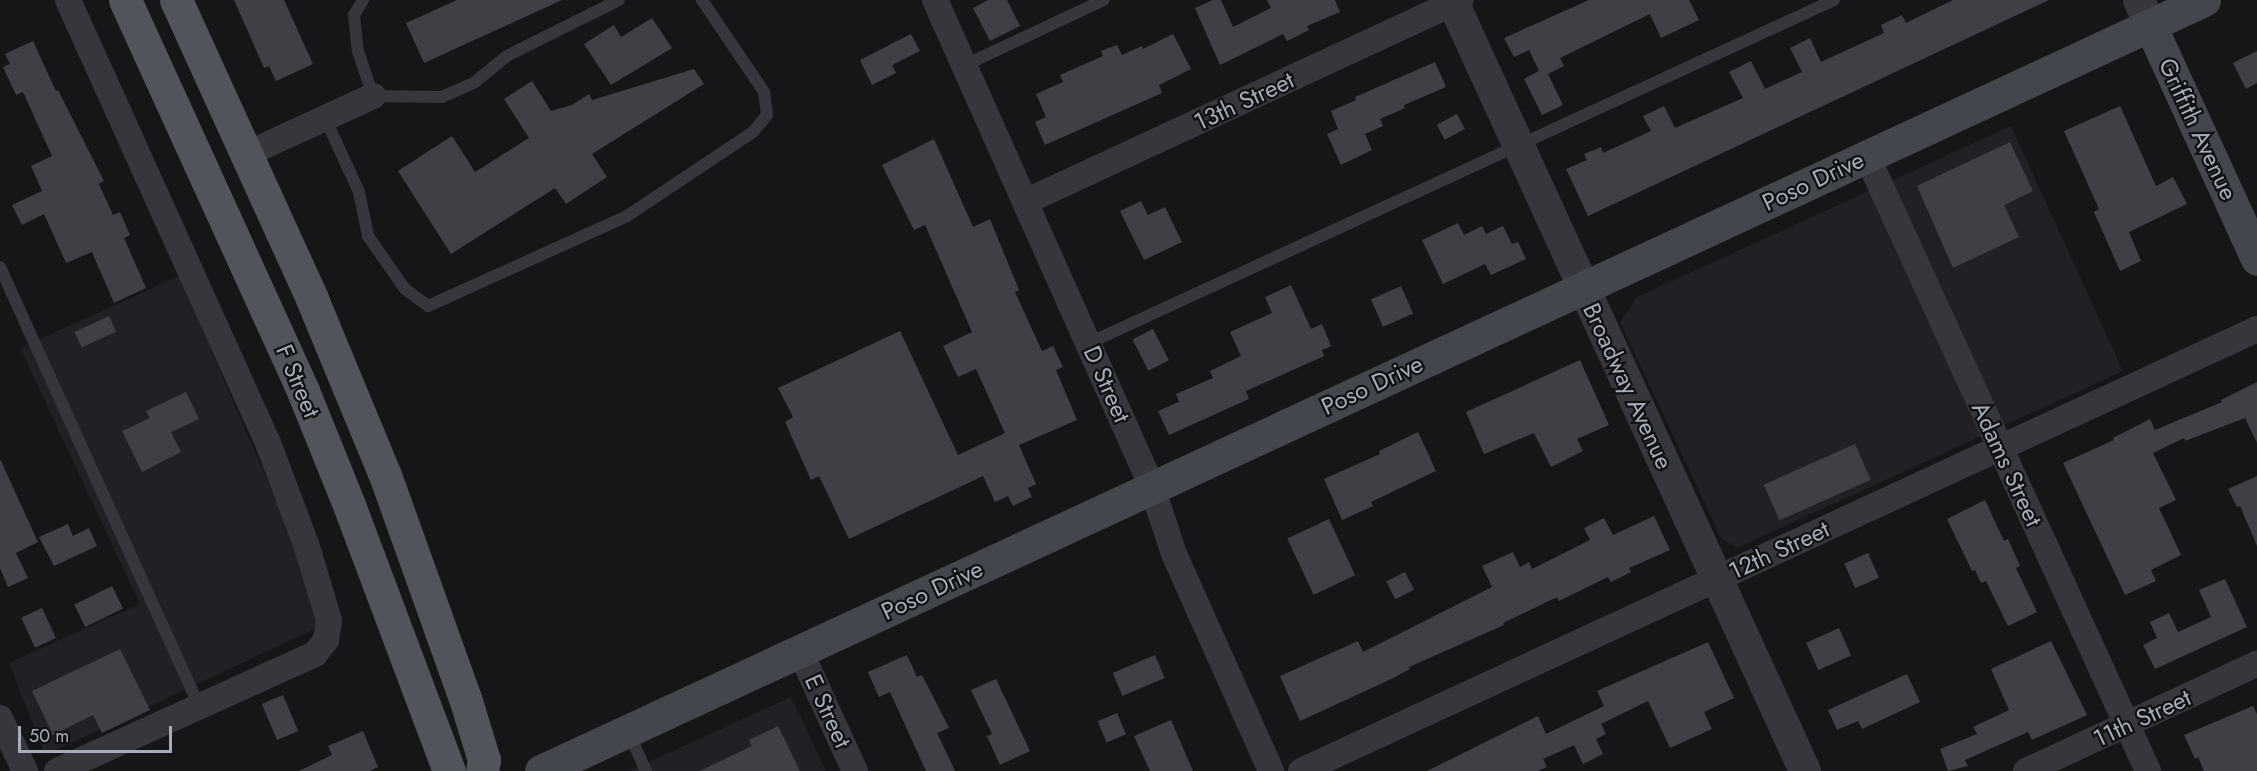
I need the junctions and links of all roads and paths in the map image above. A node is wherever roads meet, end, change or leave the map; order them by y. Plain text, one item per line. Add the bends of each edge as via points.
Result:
1 (68, 0) edge
2 (125, 0) edge
3 (176, 0) edge
4 (363, 0) edge
5 (619, 0) edge
6 (702, 0) edge
7 (935, 0) edge
8 (1104, 0) edge
9 (1834, 0) edge
10 (2204, 0) edge
11 (1455, 1) edge
12 (2144, 12) edge
13 (964, 65) junction
14 (373, 96) junction
15 (325, 118) junction
16 (1519, 146) junction
17 (247, 154) junction
18 (1867, 156) junction
19 (1027, 201) junction
20 (2257, 259) edge
21 (0, 267) edge
22 (1584, 288) junction
23 (2257, 329) edge
24 (1089, 343) junction
25 (2000, 448) junction
26 (1152, 487) junction
27 (1716, 579) junction
28 (800, 651) junction
29 (2257, 664) edge
30 (200, 707) junction
31 (0, 718) edge
32 (2127, 724) junction
33 (628, 731) junction
34 (24, 771) edge
35 (57, 771) edge
36 (449, 771) edge
37 (482, 771) edge
38 (542, 771) edge
39 (646, 771) edge
40 (855, 771) edge
41 (1270, 771) edge
42 (1301, 771) edge
43 (1805, 771) edge
44 (2026, 771) edge
45 (2148, 771) edge

1 - 30 street via 272,454 329,620 326,640 315,654
2 - 36 main road, F Street via 303,391
3 - 17 main road, F Street
4 - 14 lane via 354,15 358,51
5 - 14 lane via 507,56 475,82 442,97
6 - 15 lane via 764,92 767,115 753,132 627,216 428,306 405,289 368,236 359,192
7 - 13 street, D Street
8 - 13 lane
9 - 16 lane
10 - 12 main road, Poso Drive
11 - 16 street, Broadway Avenue
11 - 19 street, 13th Street
12 - 18 main road, Poso Drive
12 - 20 main road, Griffith Avenue
13 - 19 street, D Street
14 - 15 street
15 - 17 street
16 - 22 street, Broadway Avenue
16 - 24 lane
17 - 37 main road, F Street via 385,475 465,698 484,760
18 - 22 main road, Poso Drive
18 - 25 street, Adams Street
19 - 24 street, D Street
21 - 30 lane
22 - 26 main road, Poso Drive
22 - 27 street, Broadway Avenue
23 - 25 street, 12th Street
24 - 26 street, D Street
25 - 27 street, 12th Street
25 - 32 street, Adams Street
26 - 28 main road, Poso Drive
26 - 41 street, D Street via 1174,554
27 - 42 street, 12th Street
27 - 43 street, Broadway Avenue
28 - 33 main road, Poso Drive
28 - 40 street, E Street
29 - 32 street, 11th Street
30 - 35 street
31 - 34 street
32 - 44 street, 11th Street
32 - 45 street, Adams Street
33 - 38 main road, Poso Drive
33 - 39 lane

